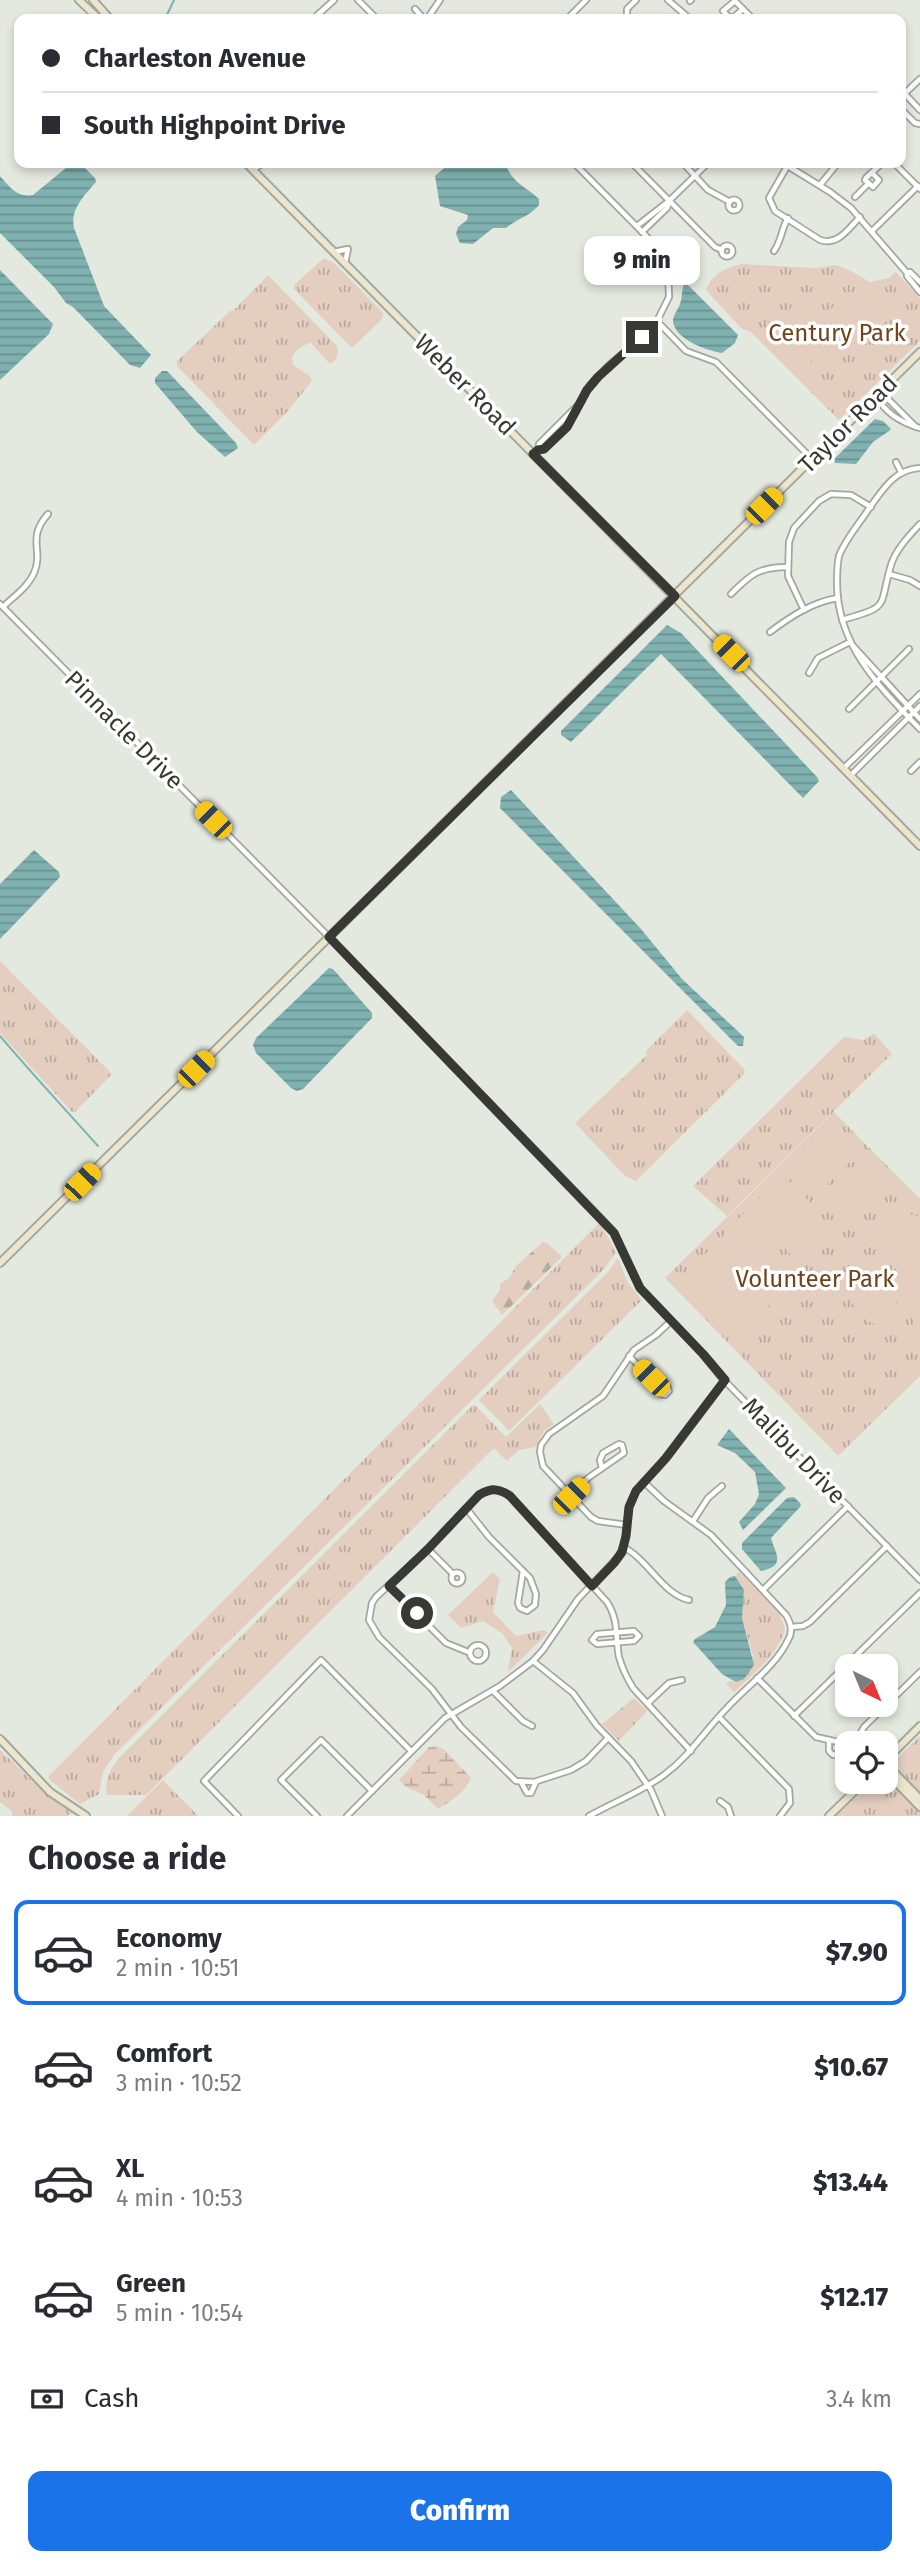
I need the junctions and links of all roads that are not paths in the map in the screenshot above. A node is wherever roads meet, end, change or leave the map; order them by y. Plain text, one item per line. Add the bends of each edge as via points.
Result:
1 (79, 0) edge
2 (93, 0) edge
3 (334, 0) edge
4 (358, 0) edge
5 (586, 0) edge
6 (636, 0) edge
7 (668, 0) edge
8 (415, 9) dead end
9 (743, 9) junction
10 (94, 14) edge
11 (106, 14) edge
12 (319, 14) edge
13 (372, 14) edge
14 (420, 14) edge
15 (572, 14) edge
16 (627, 14) edge
17 (684, 14) edge
18 (724, 14) edge
19 (737, 14) edge
20 (748, 14) edge
21 (920, 79) edge
22 (906, 93) edge
23 (906, 98) edge
24 (920, 110) edge
25 (906, 114) edge
26 (920, 124) edge
27 (258, 168) edge
28 (580, 168) edge
29 (637, 168) edge
30 (687, 168) edge
31 (703, 168) edge
32 (785, 168) edge
33 (793, 168) edge
34 (833, 168) edge
35 (877, 168) edge
36 (899, 168) edge
37 (872, 173) junction
38 (694, 176) junction
39 (868, 184) junction
40 (820, 185) junction
41 (919, 188) edge
42 (855, 197) dead end
43 (669, 201) junction
44 (730, 202) dead end
45 (788, 218) junction
46 (860, 218) junction
47 (637, 226) junction
48 (872, 231) junction
49 (642, 232) junction
50 (722, 250) dead end
51 (774, 251) dead end
52 (334, 252) junction
53 (345, 264) junction
54 (907, 273) junction
55 (920, 282) edge
56 (920, 292) edge
57 (657, 321) junction
58 (920, 352) edge
59 (876, 396) junction
60 (918, 428) edge
61 (535, 452) junction
62 (812, 459) junction
63 (896, 462) dead end
64 (920, 468) edge
65 (901, 472) junction
66 (871, 507) junction
67 (48, 514) dead end
68 (920, 524) edge
69 (788, 567) junction
70 (889, 574) junction
71 (920, 586) edge
72 (731, 594) dead end
73 (675, 596) junction
74 (838, 597) junction
75 (1, 606) edge
76 (804, 610) junction
77 (842, 620) junction
78 (770, 632) dead end
79 (850, 643) junction
80 (909, 649) dead end
81 (809, 673) dead end
82 (880, 677) junction
83 (876, 682) junction
84 (920, 694) edge
85 (908, 706) junction
86 (920, 706) edge
87 (849, 709) dead end
88 (903, 711) junction
89 (914, 713) junction
90 (909, 718) junction
91 (920, 719) edge
92 (920, 729) edge
93 (920, 762) edge
94 (844, 768) junction
95 (911, 772) dead end
96 (851, 775) junction
97 (920, 846) edge
98 (329, 937) junction
99 (600, 1217) joint
100 (0, 1264) edge
101 (671, 1321) junction
102 (629, 1356) junction
103 (651, 1378) junction
104 (725, 1380) junction
105 (602, 1468) junction
106 (644, 1482) junction
107 (722, 1486) dead end
108 (571, 1496) junction
109 (848, 1506) junction
110 (466, 1508) junction
111 (694, 1521) junction
112 (627, 1525) junction
113 (887, 1546) junction
114 (624, 1547) junction
115 (428, 1549) junction
116 (523, 1571) junction
117 (453, 1574) dead end
118 (920, 1580) edge
119 (389, 1586) junction
120 (592, 1586) junction
121 (763, 1590) junction
122 (920, 1593) edge
123 (689, 1600) dead end
124 (791, 1627) junction
125 (618, 1632) junction
126 (618, 1643) junction
127 (468, 1652) dead end
128 (533, 1661) junction
129 (920, 1672) edge
130 (757, 1678) junction
131 (682, 1680) dead end
132 (493, 1691) junction
133 (648, 1703) junction
134 (451, 1713) junction
135 (794, 1716) junction
136 (719, 1717) junction
137 (532, 1726) dead end
138 (920, 1726) edge
139 (862, 1731) edge
140 (608, 1738) junction
141 (0, 1739) edge
142 (829, 1740) junction
143 (835, 1742) edge
144 (898, 1749) edge
145 (411, 1751) junction
146 (691, 1751) junction
147 (835, 1754) edge
148 (898, 1775) edge
149 (522, 1782) junction
150 (536, 1782) junction
151 (898, 1784) edge
152 (648, 1786) junction
153 (372, 1791) junction
154 (852, 1794) edge
155 (920, 1799) edge
156 (720, 1801) dead end
157 (920, 1807) edge
158 (352, 1811) junction
159 (86, 1816) edge
160 (238, 1816) edge
161 (317, 1816) edge
162 (347, 1816) edge
163 (357, 1816) edge
164 (589, 1816) edge
165 (662, 1816) edge
166 (732, 1816) edge
167 (780, 1816) edge
168 (829, 1816) edge

1 - 10 street
2 - 11 street
3 - 12 street
4 - 13 street
5 - 15 street
6 - 16 street
7 - 17 street
8 - 14 street
9 - 18 street via 735,1
9 - 19 street
9 - 20 street
21 - 22 street
23 - 24 street
25 - 26 street
27 - 52 street, Weber Road
28 - 47 street
29 - 43 street
30 - 38 street
31 - 38 street
32 - 45 street via 769,198 775,211
33 - 40 street
34 - 40 street
35 - 37 street
36 - 41 street
37 - 39 street via 865,180
37 - 39 street via 879,181 873,187
38 - 43 street
38 - 44 street
39 - 42 street
40 - 46 street
41 - 48 street
43 - 47 street
43 - 49 street
43 - 50 street
45 - 46 street via 828,242 836,241
45 - 51 street
46 - 48 street
47 - 49 street
48 - 54 street
49 - 57 street via 668,268 669,297
52 - 53 street, Weber Road
52 - 53 street via 348,249
53 - 61 street, Weber Road
54 - 55 street
54 - 56 street
57 - 61 street via 590,386 567,427
57 - 62 street via 686,351 716,362
58 - 59 street, Taylor Road
59 - 60 street via 896,418
59 - 60 street via 885,396
59 - 62 street, Taylor Road
61 - 73 street, Weber Road
62 - 73 street, Taylor Road
63 - 65 street
64 - 65 street
65 - 66 street
66 - 69 street via 847,494 822,498 794,528
66 - 74 street via 840,554
67 - 75 street via 36,534 33,576
68 - 70 street via 897,553
69 - 72 street via 758,571
69 - 76 street via 789,581
70 - 71 street
70 - 77 street via 878,607
73 - 94 street, Weber Road
73 - 98 street, Taylor Road
74 - 76 street
74 - 77 street
75 - 98 street, Pinnacle Drive
76 - 78 street
77 - 79 street
79 - 81 street via 818,658
79 - 82 street
79 - 83 street
80 - 82 street
82 - 83 street
82 - 85 street
83 - 87 street
83 - 88 street
84 - 85 street
85 - 88 street
85 - 89 street
86 - 89 street
88 - 90 street
88 - 94 street
89 - 90 street
89 - 91 street
90 - 92 street
90 - 96 street
93 - 95 street
94 - 96 street, Weber Road
96 - 97 street, Weber Road
98 - 99 street, Pinnacle Drive
98 - 100 street, Taylor Road
99 - 101 street, Malibu Drive via 614,1233 640,1288
101 - 102 street
101 - 104 street, Malibu Drive
102 - 103 street
102 - 108 street via 603,1396 549,1434 541,1445 543,1466
103 - 103 street via 660,1394 669,1391 659,1378
104 - 106 street
104 - 109 street, Malibu Drive
105 - 105 street via 624,1453 622,1445 603,1453
105 - 108 street
106 - 111 street
106 - 112 street via 632,1499
107 - 111 street
108 - 112 street via 598,1521
109 - 113 street, Malibu Drive
109 - 121 street
110 - 115 street
110 - 116 street
110 - 120 street via 487,1490 503,1492
111 - 121 street
112 - 114 street
113 - 118 street, Malibu Drive
113 - 124 street via 810,1622
114 - 120 street
114 - 123 street via 678,1597
115 - 117 street
115 - 119 street
116 - 116 street via 536,1594 534,1607 527,1611 518,1603
119 - 127 street via 446,1643
119 - 134 street via 372,1603 372,1627
120 - 125 street via 611,1608
120 - 128 street
121 - 124 street
122 - 135 street
124 - 130 street via 786,1645
125 - 126 street
125 - 126 street via 634,1631 639,1636
125 - 126 street via 597,1634 592,1640
126 - 133 street via 626,1676
128 - 132 street
128 - 140 street via 573,1693
129 - 139 street
130 - 135 street
130 - 136 street
131 - 133 street via 669,1683
132 - 134 street
132 - 137 street
133 - 146 street
134 - 145 street
134 - 149 street via 509,1776
135 - 142 street via 816,1737
136 - 146 street
136 - 167 street via 789,1789 790,1803
138 - 144 street
140 - 150 street via 576,1767
140 - 152 street
141 - 159 street via 50,1792
142 - 143 street
142 - 147 street via 829,1751
145 - 153 street
145 - 160 street via 321,1660 204,1781
146 - 152 street
148 - 155 street
149 - 150 street
149 - 150 street via 531,1793
151 - 157 street
152 - 164 street
152 - 165 street
153 - 158 street
153 - 161 street via 321,1740 281,1780
154 - 168 street
156 - 166 street
158 - 162 street
158 - 163 street

